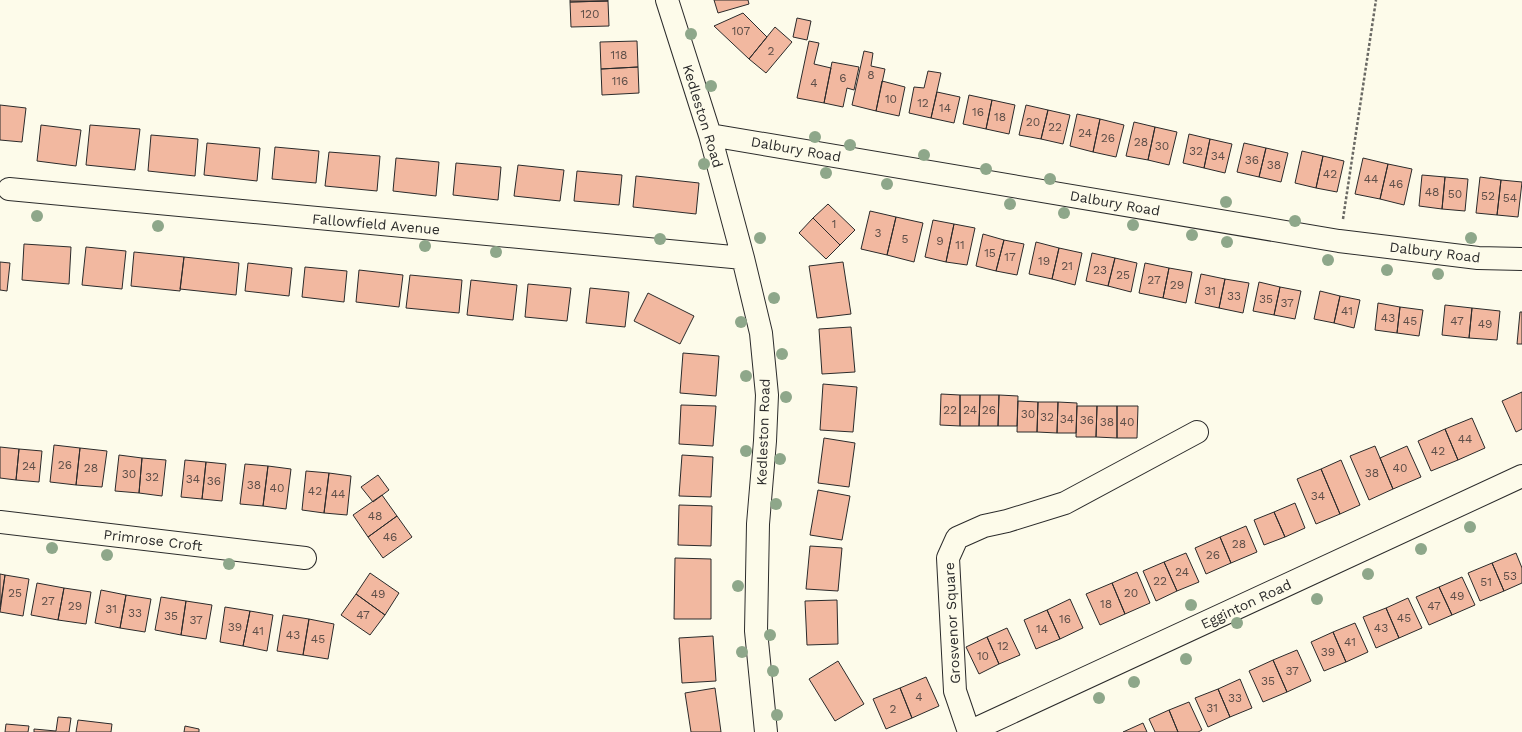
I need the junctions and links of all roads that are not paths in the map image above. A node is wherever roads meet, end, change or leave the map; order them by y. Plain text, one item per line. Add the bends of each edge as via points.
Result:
1 (667, 0) edge
2 (710, 135) junction
3 (9, 189) dead end
4 (743, 258) junction
5 (1522, 259) edge
6 (1197, 432) dead end
7 (1522, 476) edge
8 (0, 522) edge
9 (305, 558) dead end
10 (766, 732) edge
11 (969, 732) edge

1 - 2 street, Kedleston Road
2 - 4 street, Kedleston Road
2 - 5 street, Dalbury Road via 1339,241 1478,258
3 - 4 street, Fallowfield Avenue
4 - 10 street, Kedleston Road via 761,333 767,395 758,524 756,631
6 - 11 street, Grosvenor Square via 1065,503 984,526 957,538 948,558 955,691
7 - 11 street, Egginton Road
8 - 9 street, Primrose Croft

